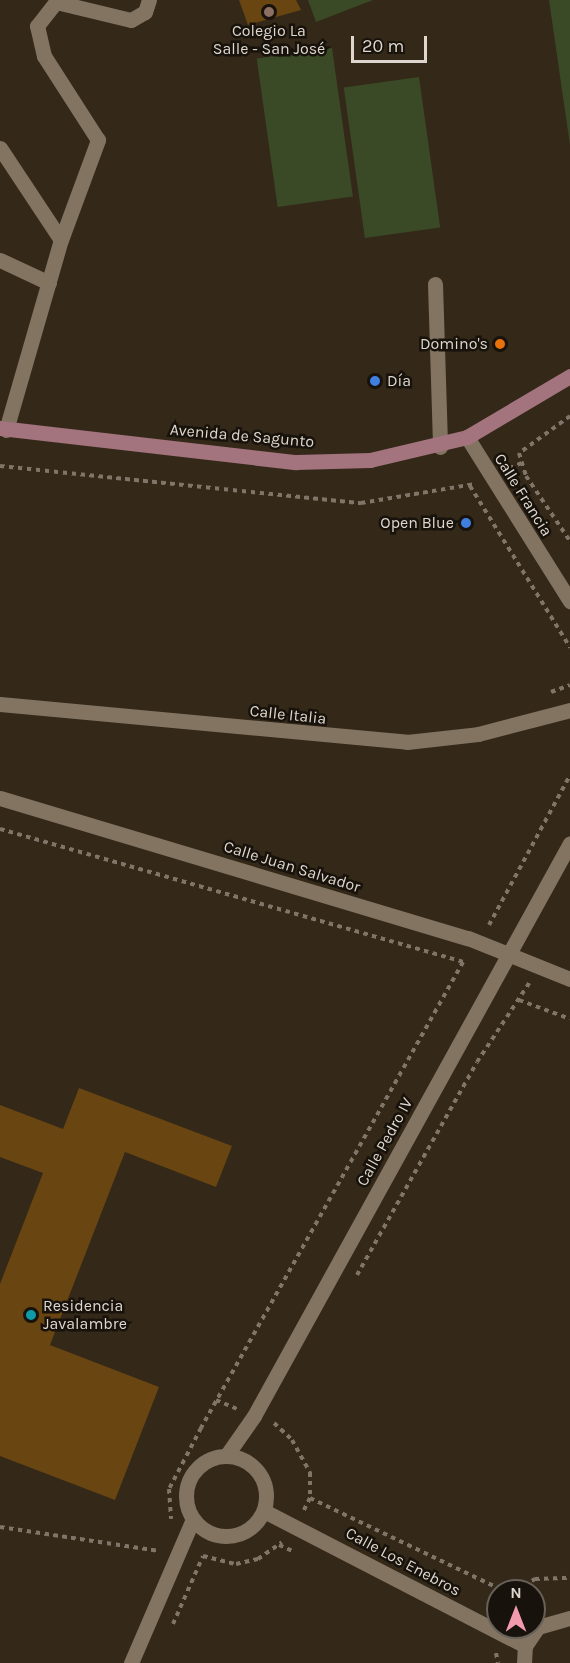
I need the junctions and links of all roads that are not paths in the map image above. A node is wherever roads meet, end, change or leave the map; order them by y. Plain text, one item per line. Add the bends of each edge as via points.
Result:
1 (149, 0) edge
2 (0, 148) edge
3 (62, 240) junction
4 (0, 260) edge
5 (49, 283) junction
6 (435, 284) dead end
7 (570, 376) edge
8 (3, 429) edge
9 (467, 437) junction
10 (440, 447) junction
11 (570, 601) edge
12 (0, 704) edge
13 (570, 710) edge
14 (0, 798) edge
15 (570, 843) edge
16 (507, 953) junction
17 (570, 979) edge
18 (226, 1456) junction
19 (264, 1511) junction
20 (193, 1519) junction
21 (570, 1618) edge
22 (525, 1646) junction
23 (130, 1663) edge
24 (524, 1663) edge

1 - 3 street via 145,12 131,20 56,2 37,26 44,56 98,140
2 - 3 street
3 - 5 street
4 - 5 street
5 - 8 street
6 - 10 street
7 - 9 main road, Avenida de Sagunto
8 - 10 main road, Avenida de Sagunto via 296,462 370,460
9 - 10 main road, Avenida de Sagunto
9 - 11 street, Calle Francia
12 - 13 street, Calle Italia via 407,742 478,734
14 - 16 street, Calle Juan Salvador
15 - 16 street, Calle Pedro IV
16 - 17 street, Calle Juan Salvador
16 - 18 street, Calle Pedro IV via 254,1416
18 - 19 street via 251,1464 260,1473
18 - 20 street via 194,1472 186,1496
19 - 20 street via 249,1530 231,1536 213,1534
19 - 22 street, Calle Los Enebros
20 - 23 street via 179,1561
21 - 22 street via 538,1626
22 - 24 street

